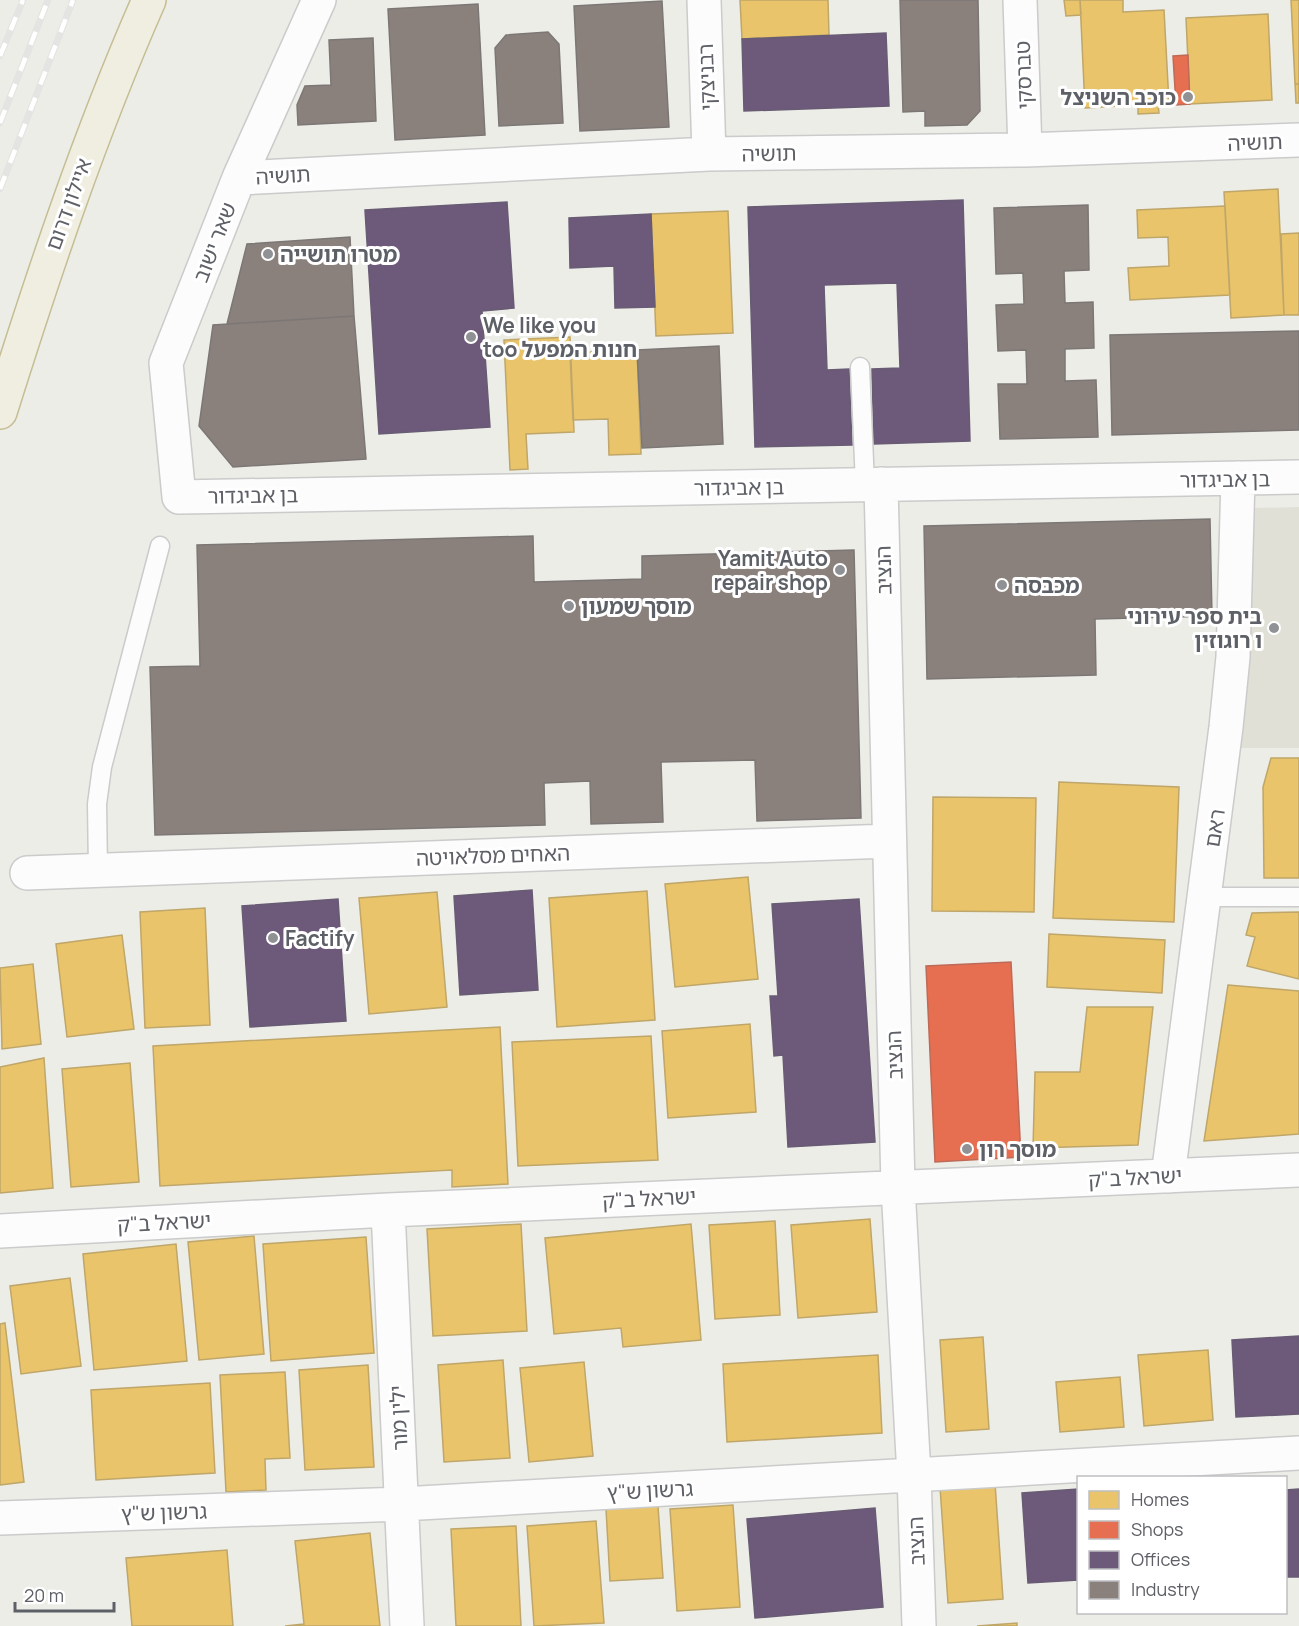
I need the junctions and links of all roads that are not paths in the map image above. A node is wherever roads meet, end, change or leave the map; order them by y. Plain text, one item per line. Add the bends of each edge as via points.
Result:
1 (149, 0) edge
2 (319, 0) edge
3 (704, 0) edge
4 (1020, 0) edge
5 (1299, 140) edge
6 (1025, 150) junction
7 (709, 154) junction
8 (239, 178) junction
9 (860, 367) dead end
10 (0, 412) edge
11 (1299, 477) edge
12 (1238, 478) junction
13 (873, 485) junction
14 (178, 497) joint
15 (160, 546) dead end
16 (888, 841) junction
17 (98, 870) junction
18 (27, 873) dead end
19 (1203, 897) junction
20 (1299, 897) edge
21 (1299, 1170) edge
22 (1168, 1176) junction
23 (898, 1187) junction
24 (388, 1210) junction
25 (0, 1231) edge
26 (1299, 1453) edge
27 (914, 1475) junction
28 (402, 1504) junction
29 (0, 1518) edge
30 (407, 1626) edge
31 (919, 1626) edge

1 - 10 highway, איילון דרום via 52,245
2 - 8 street, שאר ישוב
3 - 7 street, רבניצקי
4 - 6 street, טברסקי
5 - 6 street, תושיה
6 - 7 street, תושיה
7 - 8 street, תושיה
8 - 14 street, שאר ישוב via 166,363
9 - 13 lane
11 - 12 street, בן אביגדור
12 - 13 street, בן אביגדור
12 - 19 street, ראם via 1233,657 1219,795
13 - 14 street, בן אביגדור
13 - 16 street, הנציב
15 - 17 lane via 102,767 97,804
16 - 17 street, האחים מסלאויטה
16 - 23 street, הנציב
17 - 18 street, האחים מסלאויטה
19 - 20 lane
19 - 22 street, ראם
21 - 22 street, ישראל ב"ק
22 - 23 street, ישראל ב"ק
23 - 24 street, ישראל ב"ק
23 - 27 street, הנציב
24 - 25 street, ישראל ב"ק
24 - 28 street, ילין מור
26 - 27 street, גרשון ש"ץ
27 - 28 street, גרשון ש"ץ
27 - 31 street, הנציב
28 - 29 street, גרשון ש"ץ
28 - 30 street, ילין מור

